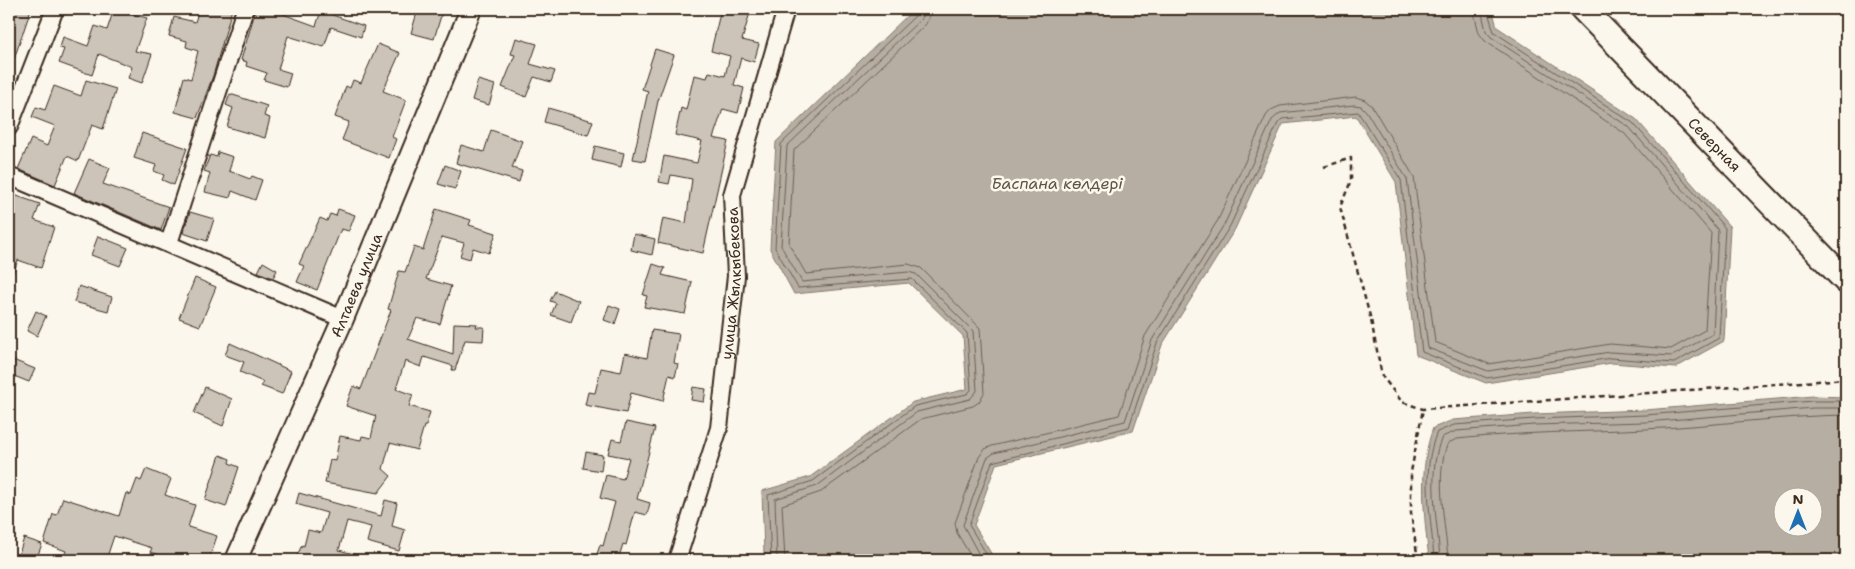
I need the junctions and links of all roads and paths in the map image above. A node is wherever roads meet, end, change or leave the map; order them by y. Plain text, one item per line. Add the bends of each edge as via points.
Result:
1 (55, 9) edge
2 (245, 9) edge
3 (471, 9) edge
4 (786, 9) edge
5 (1583, 9) edge
6 (9, 128) edge
7 (1324, 167) dead end
8 (9, 176) edge
9 (169, 243) junction
10 (1846, 281) edge
11 (343, 319) junction
12 (1846, 380) edge
13 (1423, 409) junction
14 (236, 560) edge
15 (677, 560) edge
16 (1418, 560) edge

1 - 6 street
2 - 9 street
3 - 11 street, Алтаева улица
4 - 15 street, улица Жылкыбекова via 732,195 736,276 719,428
5 - 10 main road, Северная
7 - 13 path via 1351,158 1350,181 1340,207 1371,320 1382,376 1402,402
8 - 9 street
9 - 11 street
11 - 14 street, Алтаева улица
12 - 13 path
13 - 16 path via 1411,472 1411,514

